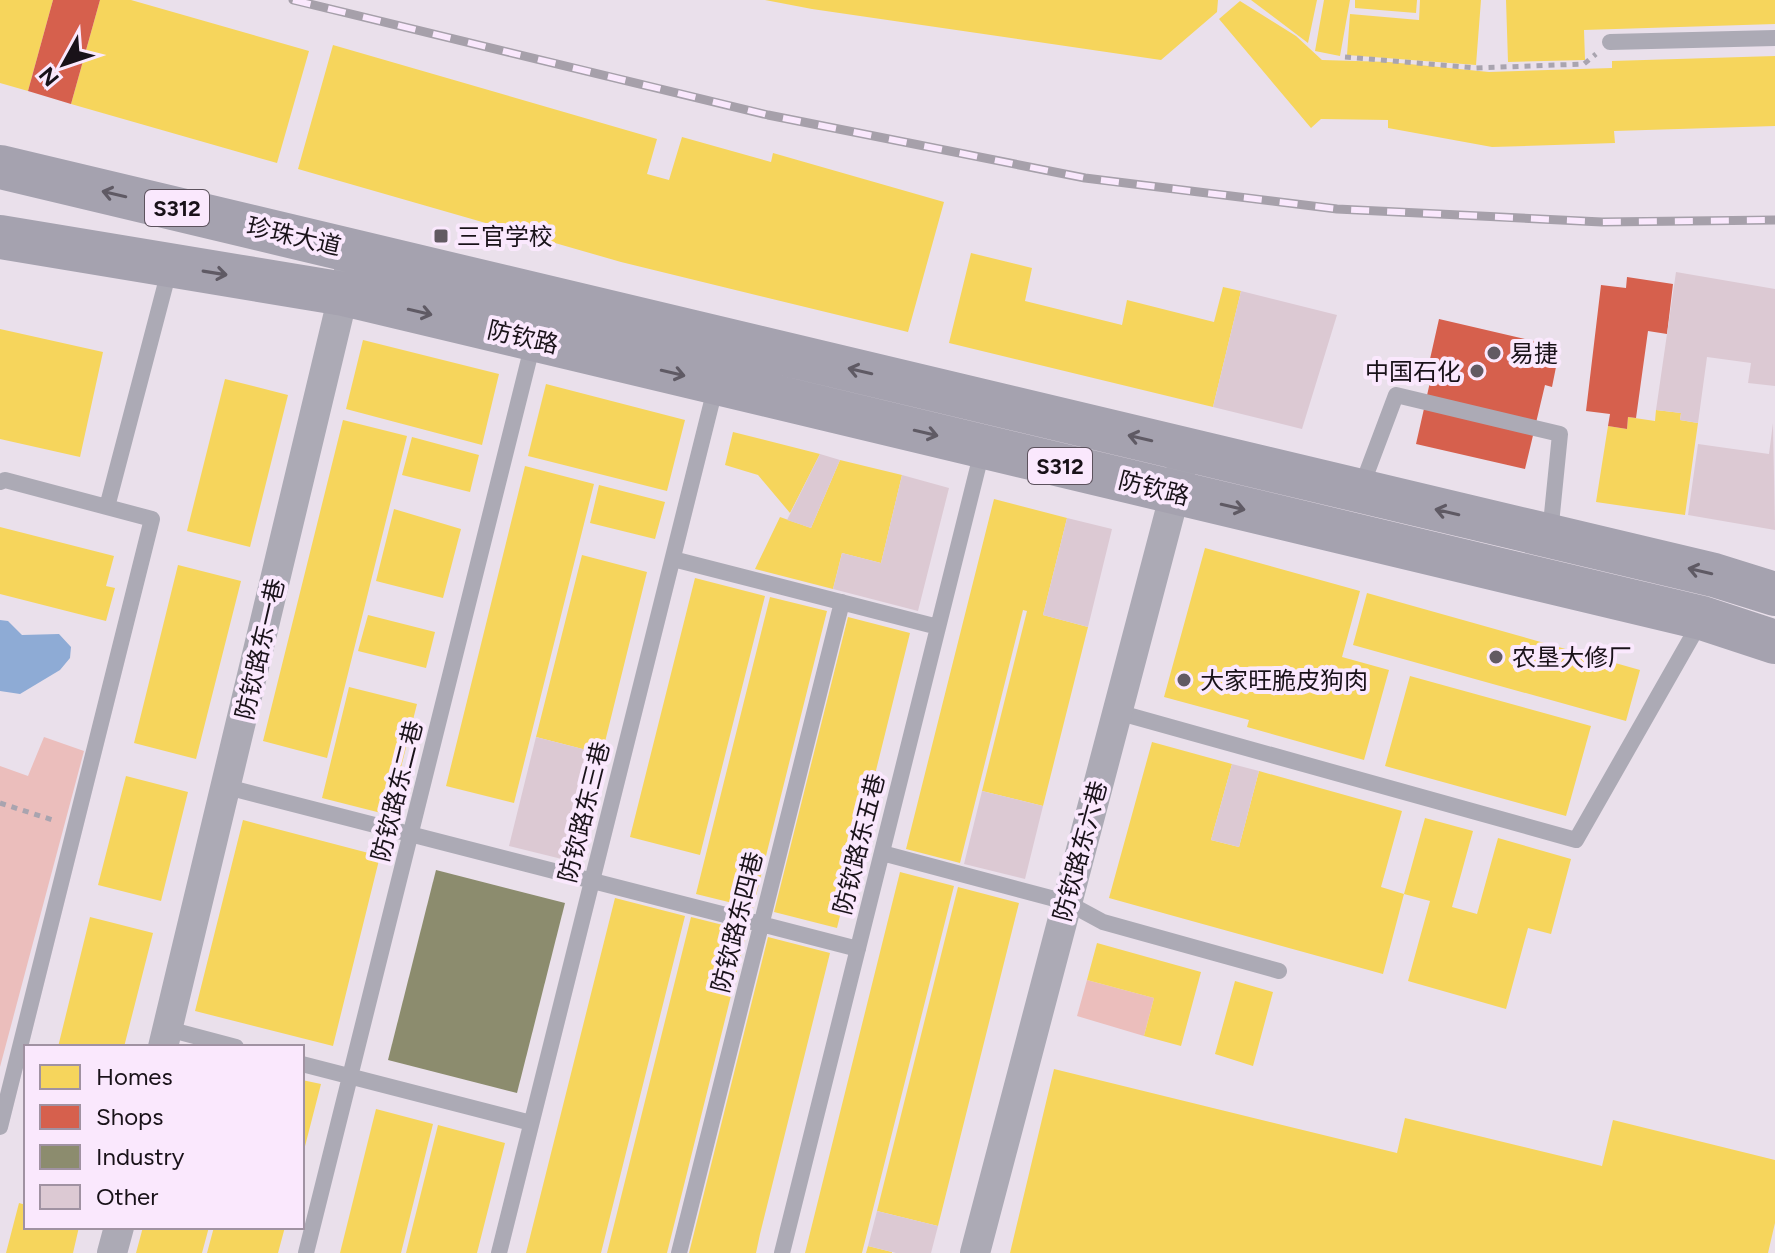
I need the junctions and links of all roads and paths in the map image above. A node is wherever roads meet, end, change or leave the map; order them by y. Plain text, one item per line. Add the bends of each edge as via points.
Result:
1 (1775, 38) edge
2 (1610, 42) joint
3 (1345, 57) dead end
4 (0, 167) edge
5 (0, 237) edge
6 (354, 250) junction
7 (170, 265) junction
8 (344, 294) junction
9 (534, 340) junction
10 (716, 383) junction
11 (983, 447) junction
12 (1187, 449) junction
13 (0, 482) edge
14 (1360, 491) junction
15 (1175, 493) junction
16 (107, 507) junction
17 (1549, 536) junction
18 (673, 559) junction
19 (1775, 594) edge
20 (842, 602) junction
21 (1702, 618) junction
22 (938, 627) junction
23 (1775, 642) edge
24 (1117, 712) junction
25 (227, 787) junction
26 (0, 803) edge
27 (75, 828) junction
28 (411, 834) junction
29 (882, 853) junction
30 (592, 881) junction
31 (1066, 902) junction
32 (761, 924) junction
33 (858, 949) junction
34 (1279, 971) dead end
35 (165, 1038) edge
36 (220, 1045) edge
37 (304, 1064) edge
38 (350, 1076) junction
39 (531, 1123) junction
40 (0, 1127) edge
41 (118, 1229) edge
42 (112, 1253) edge
43 (306, 1253) edge
44 (499, 1253) edge
45 (679, 1253) edge
46 (782, 1253) edge
47 (975, 1253) edge

1 - 2 lane
2 - 3 path via 1584,64 1476,68
6 -> 4 main road, 珍珠大道 / S312
5 - 7 main road, 珍珠大道 / S312
6 - 8 street, 防钦路东一巷
12 -> 6 main road, 防钦路 / S312
7 -> 8 main road, 珍珠大道 / S312
7 - 16 lane
8 -> 9 main road, 防钦路 / S312
8 - 25 street, 防钦路东一巷
9 -> 10 main road, 防钦路 / S312
9 - 28 lane, 防钦路东二巷
10 -> 11 main road, 防钦路 / S312
10 - 18 lane, 防钦路东三巷
11 - 15 main road, 防钦路 / S312
11 - 22 lane, 防钦路东五巷
12 - 14 main road, 防钦路 / S312
12 - 15 street, 防钦路东六巷
13 - 16 lane
17 -> 14 main road, 防钦路 / S312
14 - 17 lane via 1396,395 1560,434
15 -> 21 main road, 防钦路 / S312
15 - 24 street, 防钦路东六巷
16 - 27 lane via 152,519
19 -> 17 main road, 防钦路 / S312
18 - 20 lane
18 - 30 lane, 防钦路东三巷
20 - 22 lane
20 - 32 lane, 防钦路东四巷
21 - 23 main road, 防钦路 / S312
21 - 24 lane via 1576,840
22 - 29 lane, 防钦路东五巷
24 - 31 street, 防钦路东六巷
25 - 28 lane
25 - 35 street, 防钦路东一巷
26 - 27 path
27 - 40 lane
28 - 30 lane
28 - 38 lane, 防钦路东二巷
29 - 31 lane
29 - 33 lane, 防钦路东五巷
30 - 32 lane
30 - 39 lane, 防钦路东三巷
31 - 34 lane via 1103,922
31 - 47 street, 防钦路东六巷
32 - 33 lane
32 - 45 lane, 防钦路东四巷
33 - 46 lane, 防钦路东五巷
35 - 36 lane
37 - 38 lane
38 - 39 lane
38 - 43 lane, 防钦路东二巷
39 - 44 lane, 防钦路东三巷
41 - 42 street

